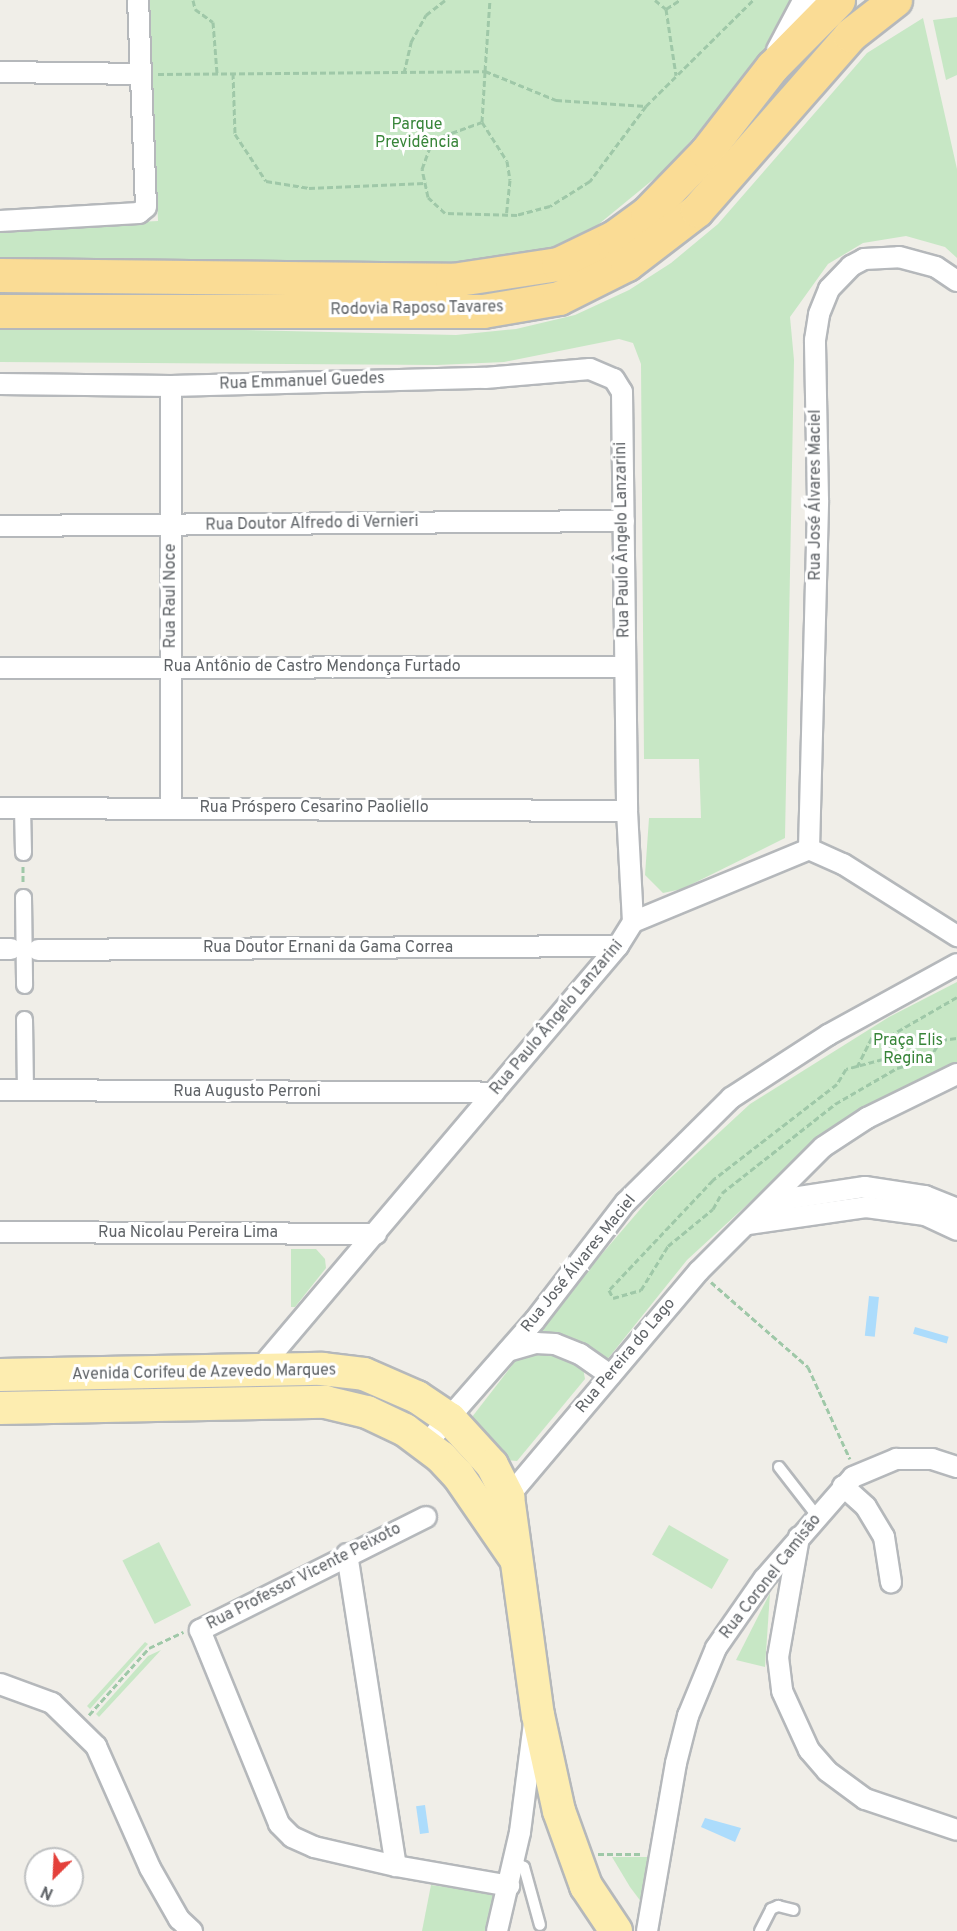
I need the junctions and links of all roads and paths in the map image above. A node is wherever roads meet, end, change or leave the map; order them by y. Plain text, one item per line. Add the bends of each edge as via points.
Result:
1 (138, 0) edge
2 (193, 0) edge
3 (445, 0) edge
4 (490, 0) edge
5 (655, 0) edge
6 (680, 0) edge
7 (753, 0) edge
8 (808, 0) edge
9 (838, 0) edge
10 (895, 0) edge
11 (666, 9) junction
12 (772, 67) junction
13 (485, 71) junction
14 (0, 72) edge
15 (218, 73) junction
16 (233, 73) junction
17 (404, 73) junction
18 (141, 74) junction
19 (676, 76) junction
20 (646, 106) junction
21 (482, 122) junction
22 (425, 183) junction
23 (506, 216) junction
24 (0, 221) edge
25 (0, 275) edge
26 (957, 281) edge
27 (0, 311) edge
28 (604, 372) joint
29 (0, 384) edge
30 (171, 386) junction
31 (624, 521) junction
32 (0, 526) edge
33 (170, 526) junction
34 (624, 667) junction
35 (0, 668) edge
36 (171, 668) junction
37 (171, 807) junction
38 (0, 808) edge
39 (22, 808) junction
40 (627, 811) junction
41 (809, 849) junction
42 (23, 852) joint
43 (23, 897) joint
44 (633, 922) junction
45 (957, 936) edge
46 (618, 946) junction
47 (18, 949) edge
48 (957, 964) edge
49 (24, 985) dead end
50 (957, 997) edge
51 (873, 1011) junction
52 (24, 1019) dead end
53 (957, 1038) edge
54 (857, 1067) junction
55 (957, 1074) edge
56 (0, 1090) edge
57 (25, 1090) junction
58 (494, 1094) junction
59 (773, 1200) junction
60 (957, 1209) edge
61 (748, 1224) junction
62 (957, 1230) edge
63 (0, 1233) edge
64 (376, 1234) junction
65 (699, 1270) junction
66 (508, 1351) junction
67 (258, 1371) junction
68 (0, 1375) edge
69 (610, 1375) junction
70 (0, 1407) edge
71 (450, 1419) junction
72 (426, 1444) junction
73 (779, 1467) dead end
74 (957, 1467) edge
75 (850, 1480) junction
76 (498, 1508) junction
77 (818, 1515) junction
78 (426, 1517) dead end
79 (800, 1536) junction
80 (347, 1554) junction
81 (891, 1581) dead end
82 (200, 1630) junction
83 (0, 1684) edge
84 (538, 1715) junction
85 (77, 1724) junction
86 (957, 1830) edge
87 (659, 1853) junction
88 (574, 1855) junction
89 (514, 1862) junction
90 (396, 1866) junction
91 (509, 1886) junction
92 (794, 1910) dead end
93 (540, 1925) dead end
94 (192, 1931) edge
95 (497, 1931) edge
96 (616, 1931) edge
97 (647, 1931) edge
98 (760, 1931) edge

1 - 18 street
2 - 15 path via 195,9 213,22
3 - 17 path via 426,15 411,42
4 - 13 path
5 - 11 path
6 - 11 path
7 - 19 path
8 - 12 main road
9 - 12 highway, Rodovia Raposo Tavares
10 - 27 highway, Rodovia Raposo Tavares via 850,35 697,210 627,264 559,297 483,311
11 - 19 path
12 - 25 highway, Rodovia Raposo Tavares via 706,152 647,213 614,237 558,264 452,280
13 - 17 path
13 - 20 path via 556,100
13 - 21 path
14 - 18 street
15 - 16 path
15 - 18 path
16 - 17 path
16 - 22 path via 235,134 266,181 309,188
18 - 24 street via 147,202 139,213
19 - 20 path
20 - 23 path via 590,181 550,206
21 - 22 path via 443,136 430,147 422,169
21 - 23 path via 507,161 510,180
22 - 23 path via 428,197 445,213
26 - 41 street, Rua José Álvares Maciel via 936,267 899,257 864,259 850,266 829,289 819,314 815,340 818,500
28 - 30 street, Rua Emmanuel Guedes via 590,369 485,378
28 - 31 street, Rua Paulo Ângelo Lanzarini via 622,392
29 - 30 street, Rua Emmanuel Guedes
30 - 33 street, Rua Raul Noce
31 - 33 street, Rua Doutor Alfredo di Vernieri
31 - 34 street, Rua Paulo Ângelo Lanzarini
32 - 33 street, Rua Doutor Alfredo di Vernieri
33 - 36 street, Rua Raul Noce
34 - 36 street, Rua Antônio de Castro Mendonça Furtado
34 - 40 street, Rua Paulo Ângelo Lanzarini
35 - 36 street, Rua Antônio de Castro Mendonça Furtado
36 - 37 street, Rua Raul Noce
37 - 39 street, Rua Próspero Cesarino Paoliello
37 - 40 street, Rua Próspero Cesarino Paoliello
38 - 39 street, Rua Próspero Cesarino Paoliello
39 - 42 street
40 - 44 street, Rua Paulo Ângelo Lanzarini
41 - 44 street
41 - 45 street via 843,864
42 - 43 path
43 - 47 street
44 - 46 street, Rua Paulo Ângelo Lanzarini
46 - 47 street, Rua Doutor Ernani da Gama Correa
46 - 58 street, Rua Paulo Ângelo Lanzarini
47 - 49 street
48 - 51 street, Rua José Álvares Maciel
50 - 54 path via 893,1034 883,1059
51 - 54 path via 879,1022
51 - 66 street, Rua José Álvares Maciel via 828,1035 731,1098 626,1202
52 - 57 street
53 - 54 path via 941,1040 929,1059 897,1068 835,1104 722,1193 713,1209 668,1246 641,1290 613,1298 609,1290 713,1180 837,1084 846,1069
55 - 59 street, Rua Pereira do Lago via 836,1137
56 - 57 street, Rua Augusto Perroni
57 - 58 street, Rua Augusto Perroni
58 - 64 street, Rua Paulo Ângelo Lanzarini
59 - 60 street via 865,1187 925,1196
59 - 61 street, Rua Pereira do Lago
61 - 62 street via 866,1207 926,1215
61 - 65 street, Rua Pereira do Lago
63 - 64 street, Rua Nicolau Pereira Lima
64 - 67 street, Rua Paulo Ângelo Lanzarini
65 - 69 street, Rua Pereira do Lago
65 - 75 path via 808,1367
66 - 69 street via 536,1343 555,1344 580,1354
66 - 71 street, Rua José Álvares Maciel
67 - 68 main road, Avenida Corifeu de Azevedo Marques
67 - 71 main road, Avenida Corifeu de Azevedo Marques via 322,1369 363,1374 417,1397
69 - 76 street, Rua Pereira do Lago
70 - 72 main road, Avenida Corifeu de Azevedo Marques via 325,1402 367,1412
71 - 72 street, Rua José Álvares Maciel
71 - 76 main road, Avenida Corifeu de Azevedo Marques via 492,1465
72 - 76 main road, Avenida Corifeu de Azevedo Marques
73 - 77 lane
74 - 75 street, Rua Coronel Camisão via 932,1459 896,1459
75 - 77 street, Rua Coronel Camisão
75 - 81 street via 884,1537
76 - 84 main road, Avenida Corifeu de Azevedo Marques via 518,1562
77 - 79 street, Rua Coronel Camisão
78 - 80 street, Rua Professor Vicente Peixoto
79 - 86 street via 778,1657 782,1691 809,1749 827,1771 865,1799
79 - 87 street, Rua Coronel Camisão via 716,1648 688,1716
80 - 82 street, Rua Professor Vicente Peixoto
80 - 90 street
82 - 85 path via 189,1630 149,1648 93,1712
82 - 90 street, Rua Professor Vicente Peixoto via 279,1824 292,1837 314,1847
83 - 85 street via 52,1703
84 - 88 main road, Avenida Corifeu de Azevedo Marques via 559,1810
84 - 89 street via 531,1728
85 - 94 street via 96,1746 160,1888
87 - 88 path
87 - 97 street, Rua Coronel Camisão
88 - 96 main road, Avenida Corifeu de Azevedo Marques via 586,1886
89 - 91 street
89 - 93 lane via 524,1867
90 - 91 street, Rua Professor Vicente Peixoto
91 - 95 street
92 - 98 lane via 778,1906 771,1909

